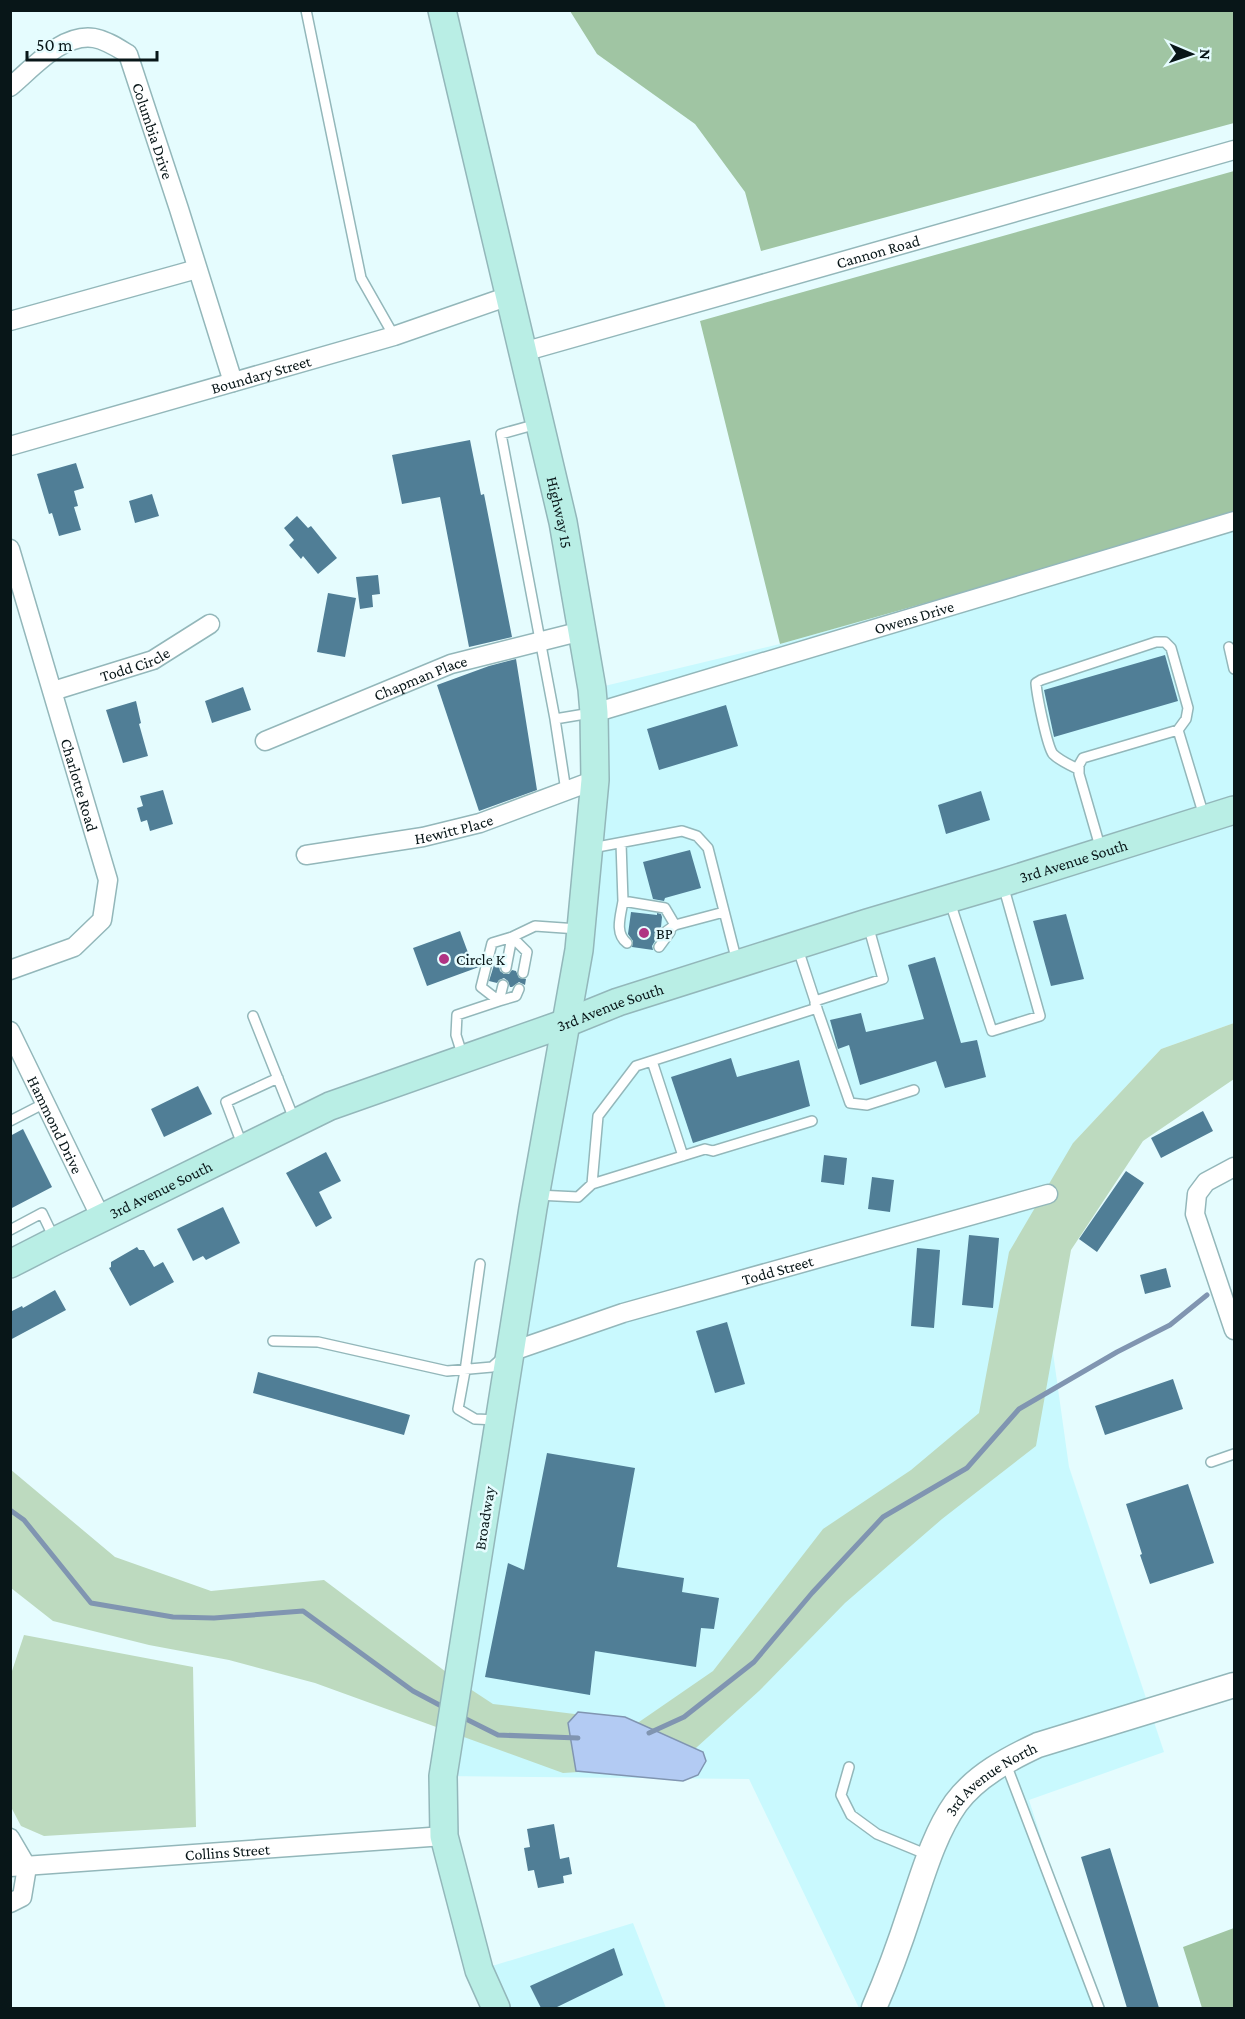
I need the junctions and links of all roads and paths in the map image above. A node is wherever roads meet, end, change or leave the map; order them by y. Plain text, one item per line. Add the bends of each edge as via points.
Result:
1 (306, 10) edge
2 (442, 10) edge
3 (10, 87) edge
4 (1234, 150) edge
5 (197, 269) junction
6 (509, 296) junction
7 (10, 321) edge
8 (394, 336) junction
9 (523, 352) junction
10 (233, 382) junction
11 (539, 423) junction
12 (10, 446) edge
13 (1234, 521) edge
14 (10, 549) edge
15 (210, 624) dead end
16 (582, 631) junction
17 (540, 642) junction
18 (1229, 647) dead end
19 (1234, 669) edge
20 (53, 691) junction
21 (594, 713) junction
22 (555, 719) junction
23 (1178, 730) junction
24 (265, 741) dead end
25 (1078, 769) junction
26 (595, 780) junction
27 (566, 791) junction
28 (1234, 810) edge
29 (1205, 820) junction
30 (621, 843) junction
31 (589, 849) junction
32 (1101, 852) junction
33 (306, 855) dead end
34 (1002, 883) junction
35 (949, 899) junction
36 (623, 901) junction
37 (724, 912) junction
38 (867, 923) junction
39 (675, 925) junction
40 (581, 930) junction
41 (660, 936) dead end
42 (512, 937) junction
43 (627, 943) dead end
44 (797, 945) junction
45 (658, 947) dead end
46 (737, 964) junction
47 (506, 968) dead end
48 (10, 970) edge
49 (523, 973) dead end
50 (503, 985) dead end
51 (519, 989) dead end
52 (499, 1001) junction
53 (816, 1004) junction
54 (253, 1016) dead end
55 (566, 1023) junction
56 (10, 1031) edge
57 (464, 1059) junction
58 (652, 1061) junction
59 (278, 1078) junction
60 (914, 1090) dead end
61 (45, 1103) junction
62 (10, 1121) edge
63 (812, 1121) dead end
64 (296, 1123) junction
65 (244, 1148) junction
66 (683, 1156) junction
67 (1234, 1167) edge
68 (592, 1184) junction
69 (1048, 1194) dead end
70 (535, 1195) junction
71 (101, 1218) junction
72 (10, 1230) edge
73 (55, 1240) junction
74 (10, 1264) edge
75 (480, 1264) dead end
76 (1234, 1330) edge
77 (273, 1341) dead end
78 (510, 1352) junction
79 (465, 1371) junction
80 (499, 1420) junction
81 (1234, 1454) edge
82 (1211, 1462) dead end
83 (1234, 1685) edge
84 (1005, 1762) junction
85 (849, 1767) dead end
86 (444, 1836) junction
87 (10, 1838) edge
88 (929, 1856) junction
89 (19, 1867) edge
90 (10, 1903) edge
91 (496, 2008) edge
92 (874, 2008) edge
93 (1100, 2008) edge

1 - 8 lane via 361,278
2 - 6 main road, Highway 15
3 - 5 street, Columbia Drive via 60,46 77,39 94,38 128,54
4 - 9 street, Cannon Road
5 - 7 street
5 - 10 street, Columbia Drive
6 - 8 street, Boundary Street
6 - 9 main road, Highway 15
8 - 10 street, Boundary Street
9 - 11 main road, Highway 15
10 - 12 street, Boundary Street
11 - 16 main road, Highway 15 via 563,522
11 - 17 lane via 501,434
13 - 21 street, Owens Drive
14 - 20 street, Charlotte Road
15 - 20 street, Todd Circle via 153,660
16 - 17 street, Chapman Place
16 - 21 main road, Highway 15
17 - 22 lane
17 - 24 street, Chapman Place via 451,664
18 - 19 lane
20 - 48 street, Charlotte Road via 108,880 102,920 74,947
21 - 22 lane
21 - 26 main road, Highway 15
22 - 27 lane
23 - 25 lane via 1083,758
23 - 25 lane via 1188,708 1171,648 1165,642 1041,680 1036,683 1037,695 1052,753
23 - 29 lane
25 - 32 lane
26 - 27 street, Hewitt Place
26 - 31 main road, Highway 15
27 - 33 street, Hewitt Place via 469,826
28 - 29 main road, 3rd Avenue South
29 - 32 main road, 3rd Avenue South
30 - 31 lane
30 - 36 lane
30 - 37 lane via 682,831 697,836 708,848
31 - 40 main road, Highway 15
32 - 34 main road, 3rd Avenue South
34 - 35 main road, 3rd Avenue South
34 - 35 lane via 1040,1016 992,1031
35 - 38 main road, 3rd Avenue South
36 - 39 lane via 665,908
36 - 43 lane via 621,939
37 - 39 lane
37 - 46 lane
38 - 44 main road, 3rd Avenue South
38 - 53 lane via 883,979
39 - 41 lane
39 - 45 lane
40 - 42 lane via 535,926
40 - 55 main road, Highway 15
42 - 47 lane
42 - 49 lane via 527,952
42 - 52 lane via 492,943 482,987
44 - 46 main road, 3rd Avenue South
44 - 53 lane
46 - 55 main road, 3rd Avenue South
50 - 52 lane
51 - 52 lane via 516,996
52 - 57 lane via 457,1015 456,1035
53 - 58 lane
53 - 60 lane via 850,1103 867,1105
54 - 59 lane
55 - 57 main road, 3rd Avenue South
55 - 70 main road, Broadway
56 - 61 street, Hammond Drive
57 - 64 main road, 3rd Avenue South via 330,1106
58 - 66 lane
58 - 68 lane via 636,1066 598,1116
59 - 64 lane
59 - 65 lane via 226,1102
61 - 62 lane
61 - 71 street, Hammond Drive
63 - 66 lane via 713,1151 705,1149
64 - 65 main road, 3rd Avenue South
65 - 71 main road, 3rd Avenue South
66 - 68 lane
67 - 76 street via 1206,1182 1197,1194 1195,1214
68 - 70 lane via 578,1197
69 - 78 street, Todd Street via 623,1313
70 - 78 main road, Broadway
71 - 73 main road, 3rd Avenue South
72 - 73 lane via 42,1213
73 - 74 main road, 3rd Avenue South
75 - 79 lane
77 - 79 lane via 318,1342 447,1371
78 - 79 lane via 492,1367
78 - 80 main road, Broadway
79 - 80 lane via 458,1409 475,1419
80 - 86 main road, Broadway via 443,1776
81 - 82 lane
83 - 84 street, 3rd Avenue North via 1038,1745
84 - 88 street, 3rd Avenue North via 982,1776 956,1803
84 - 93 lane
85 - 88 lane via 841,1795 851,1815 877,1834
86 - 89 street, Collins Street
86 - 91 main road, Broadway via 478,1970
87 - 89 street
88 - 92 street, 3rd Avenue North
89 - 90 street via 22,1897

